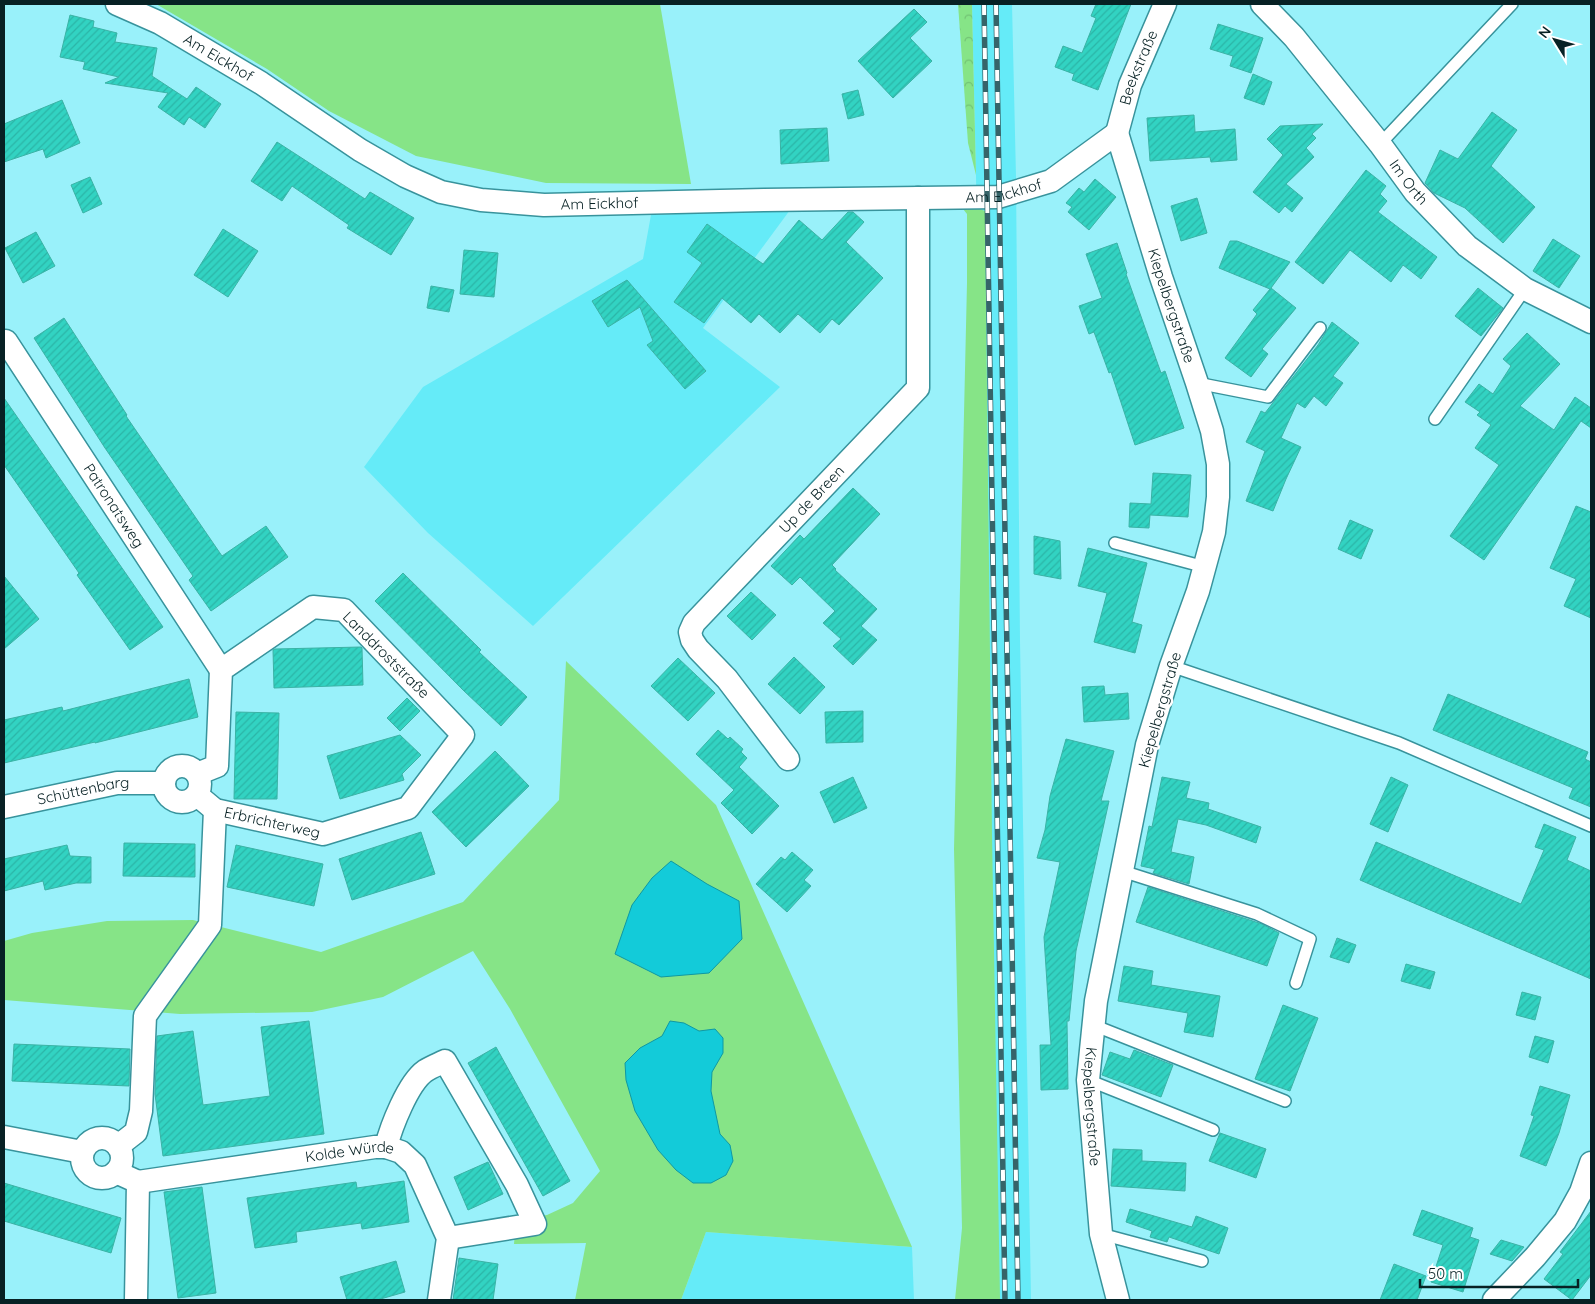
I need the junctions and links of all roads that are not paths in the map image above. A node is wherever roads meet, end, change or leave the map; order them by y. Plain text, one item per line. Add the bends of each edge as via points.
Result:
1 (118, 4) edge
2 (1165, 4) edge
3 (1262, 4) edge
4 (1512, 4) edge
5 (1117, 133) junction
6 (1380, 144) junction
7 (918, 198) junction
8 (1525, 290) junction
9 (1591, 322) edge
10 (1320, 328) dead end
11 (5, 342) edge
12 (1197, 382) junction
13 (1435, 419) dead end
14 (1115, 543) dead end
15 (1205, 567) junction
16 (1171, 666) junction
17 (221, 670) junction
18 (463, 735) joint
19 (788, 759) dead end
20 (197, 785) junction
21 (4, 807) edge
22 (216, 810) junction
23 (1591, 826) edge
24 (1122, 871) junction
25 (1296, 984) dead end
26 (1093, 1026) junction
27 (1088, 1080) junction
28 (1285, 1101) dead end
29 (1214, 1130) dead end
30 (4, 1137) edge
31 (118, 1146) junction
32 (386, 1147) junction
33 (82, 1152) junction
34 (1591, 1163) edge
35 (116, 1172) junction
36 (138, 1182) junction
37 (1101, 1234) junction
38 (448, 1238) junction
39 (1202, 1261) dead end
40 (136, 1300) edge
41 (439, 1300) edge
42 (1118, 1300) edge
43 (1494, 1300) edge

1 - 7 street, Am Eickhof via 160,23 261,83 367,154 441,192 481,200 544,205
2 - 5 street, Beekstraße via 1130,85
3 - 6 street, Im Orth via 1294,37
4 - 6 lane
5 - 7 street, Am Eickhof via 1051,180 998,197
5 - 12 street, Kiepelbergstraße via 1160,277
6 - 8 street, Im Orth via 1415,192 1441,219 1468,246
7 - 19 street, Up de Breen via 918,388 694,623 690,632 698,649 727,678
8 - 9 street, Im Orth
8 - 13 lane
10 - 12 lane via 1268,397
11 - 17 street, Patronatsweg
12 - 15 street, Kiepelbergstraße via 1218,464 1214,532
14 - 15 lane
15 - 16 street, Kiepelbergstraße
16 - 23 lane via 1399,743
16 - 24 street, Kiepelbergstraße via 1147,745
17 - 18 street, Landdroststraße via 312,607 344,610
17 - 20 street via 217,766
18 - 22 street, Erbrichterweg via 408,808 323,834
20 - 21 street, Schüttenbarg via 193,770 174,768 164,783 117,783
20 - 22 street, Erbrichterweg
22 - 31 street via 210,925 145,1016 141,1110 136,1132
24 - 25 lane via 1257,914 1310,939
24 - 26 street, Kiepelbergstraße
26 - 27 street, Kiepelbergstraße
26 - 28 lane
27 - 29 lane
27 - 37 street, Kiepelbergstraße
30 - 33 street
31 - 33 street via 106,1138 98,1138 85,1145
31 - 35 street via 122,1159
32 - 36 street, Kolde Würde
32 - 38 street, Kolde Würde via 401,1152 415,1165
32 - 38 street via 413,1082 445,1061 517,1185 535,1224
33 - 35 street via 84,1170 91,1176 100,1179
34 - 43 street via 1581,1192 1565,1221
35 - 36 street
36 - 40 street
37 - 39 lane
37 - 42 street, Kiepelbergstraße
38 - 41 street

